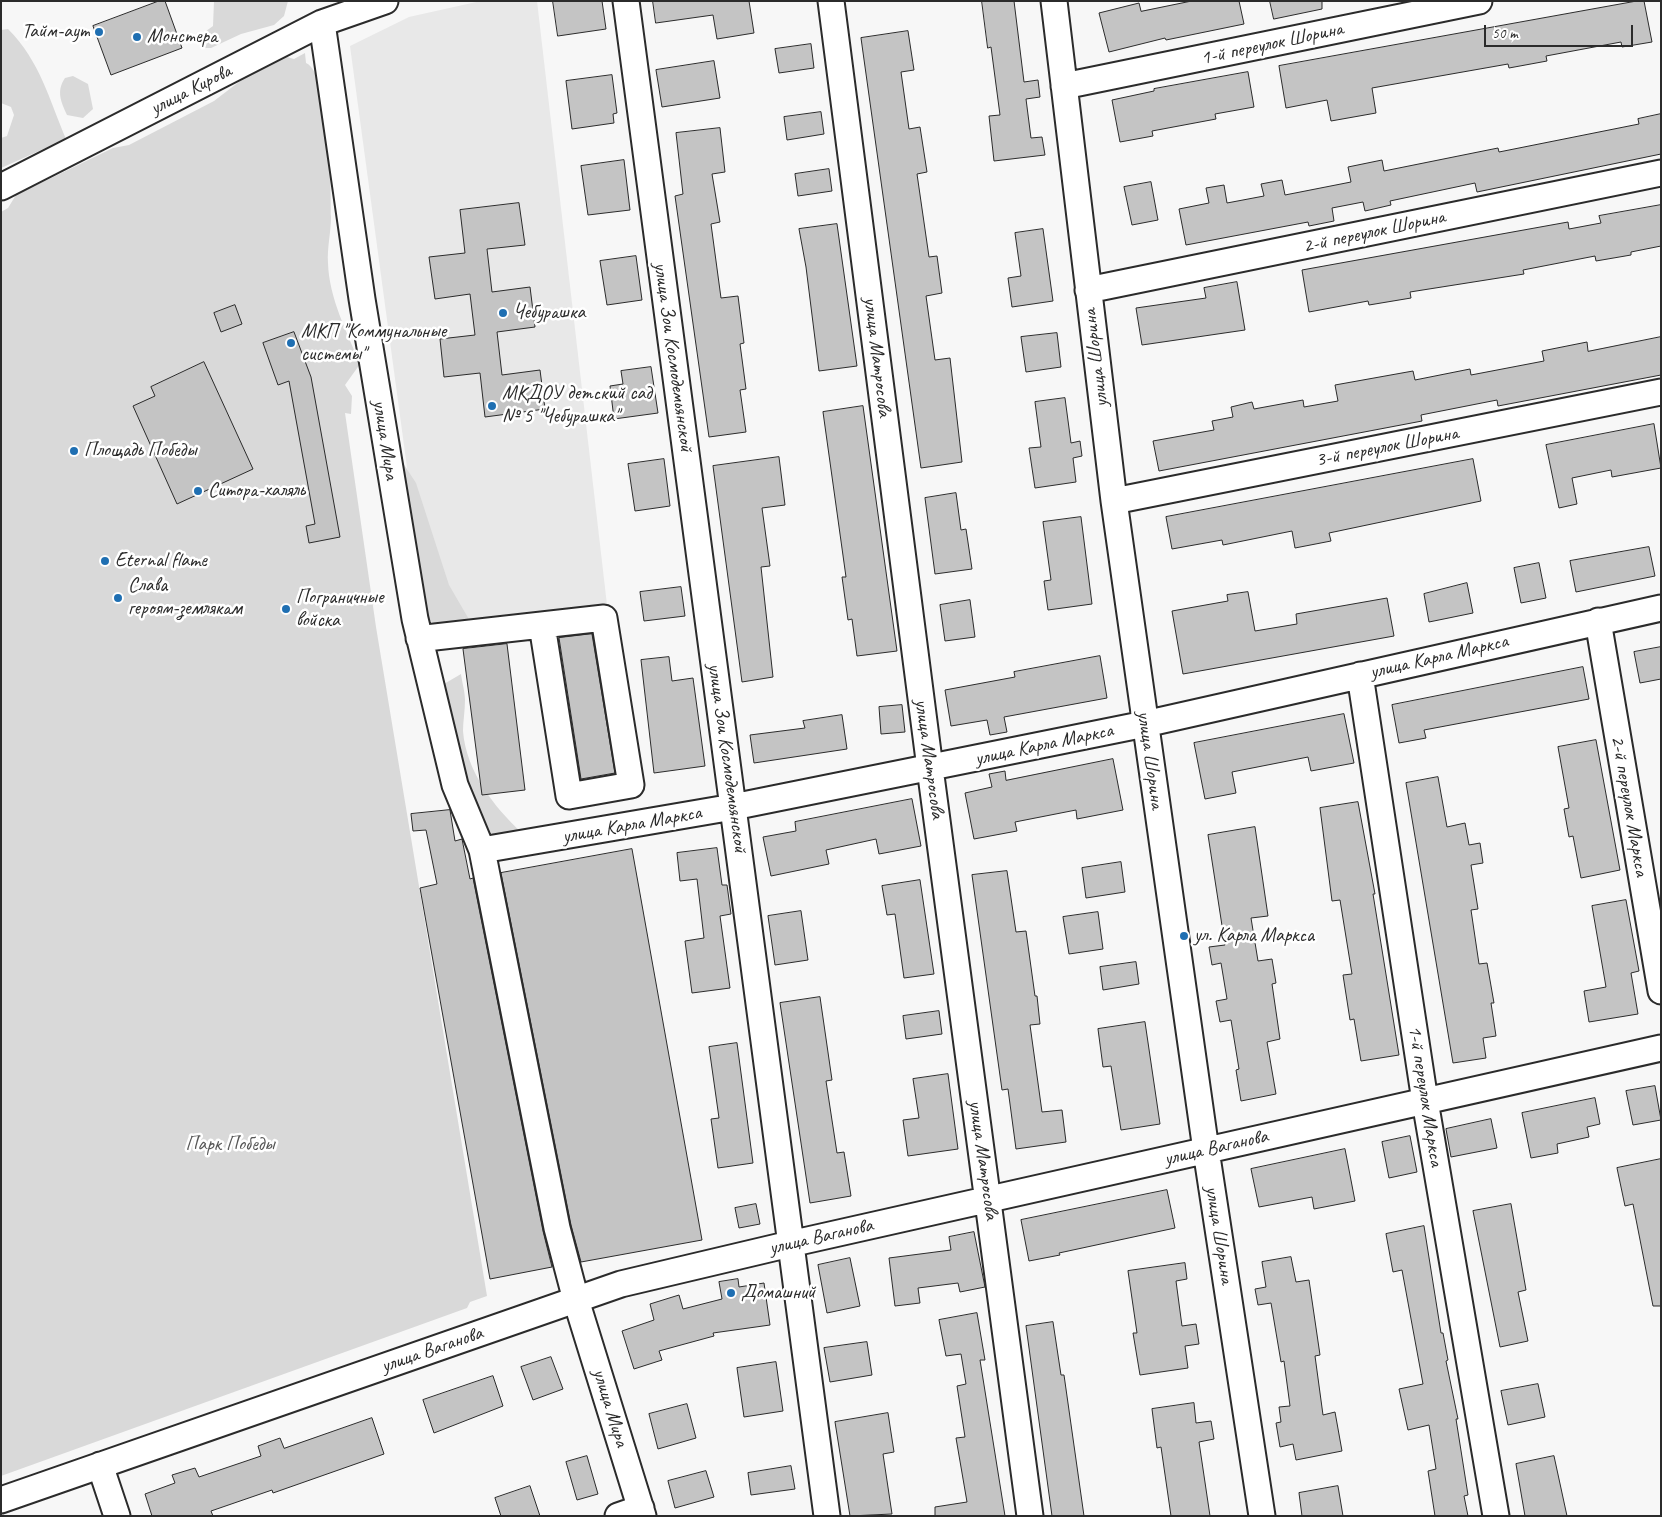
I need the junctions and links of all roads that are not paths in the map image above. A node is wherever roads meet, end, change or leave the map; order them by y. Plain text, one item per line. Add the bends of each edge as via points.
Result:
1 (385, 1) edge
2 (626, 1) edge
3 (831, 1) edge
4 (1054, 1) edge
5 (1479, 1) edge
6 (322, 23) junction
7 (1064, 86) junction
8 (1661, 173) edge
9 (1, 187) edge
10 (1088, 290) junction
11 (1661, 392) edge
12 (1114, 500) junction
13 (1661, 608) edge
14 (1598, 621) junction
15 (542, 625) junction
16 (419, 638) junction
17 (1360, 675) junction
18 (1144, 724) junction
19 (930, 768) junction
20 (572, 796) junction
21 (733, 807) junction
22 (578, 834) junction
23 (482, 850) junction
24 (1661, 991) edge
25 (1661, 1048) edge
26 (1424, 1101) junction
27 (1206, 1150) junction
28 (989, 1199) junction
29 (790, 1244) junction
30 (576, 1300) junction
31 (100, 1465) junction
32 (1, 1500) edge
33 (634, 1513) edge
34 (117, 1516) edge
35 (827, 1516) edge
36 (1030, 1516) edge
37 (1262, 1516) edge
38 (1496, 1516) edge

1 - 6 street, улица Кирова
2 - 21 street, улица Зои Космодемьянской
3 - 19 street, улица Матросова
4 - 7 street, улица Шорина
5 - 7 street, 1-й переулок Шорина
6 - 9 street, улица Кирова
6 - 16 street, улица Мира via 362,299
7 - 10 street, улица Шорина
8 - 10 street, 2-й переулок Шорина
10 - 12 street, улица Шорина
11 - 12 street, 3-й переулок Шорина
12 - 18 street, улица Шорина
13 - 14 street, улица Карла Маркса
14 - 17 street, улица Карла Маркса
14 - 24 street, 2-й переулок Маркса
15 - 16 street
15 - 20 street via 568,796
15 - 20 street via 604,618 631,785
16 - 23 street, улица Мира via 455,785
17 - 18 street, улица Карла Маркса
17 - 26 street, 1-й переулок Маркса
18 - 19 street, улица Карла Маркса
18 - 27 street, улица Шорина
19 - 21 street, улица Карла Маркса
19 - 28 street, улица Матросова
20 - 22 street
21 - 22 street, улица Карла Маркса
21 - 29 street, улица Зои Космодемьянской
22 - 23 street, улица Карла Маркса
23 - 30 street, улица Мира via 557,1228
25 - 26 street, улица Ваганова
26 - 27 street, улица Ваганова
26 - 38 street, 1-й переулок Маркса
27 - 28 street, улица Ваганова
27 - 37 street, улица Шорина
28 - 29 street, улица Ваганова
28 - 36 street, улица Матросова
29 - 30 street, улица Ваганова via 621,1284
29 - 35 street, улица Зои Космодемьянской
30 - 31 street, улица Ваганова
30 - 33 street, улица Мира
31 - 32 street, улица Ваганова
31 - 34 street

